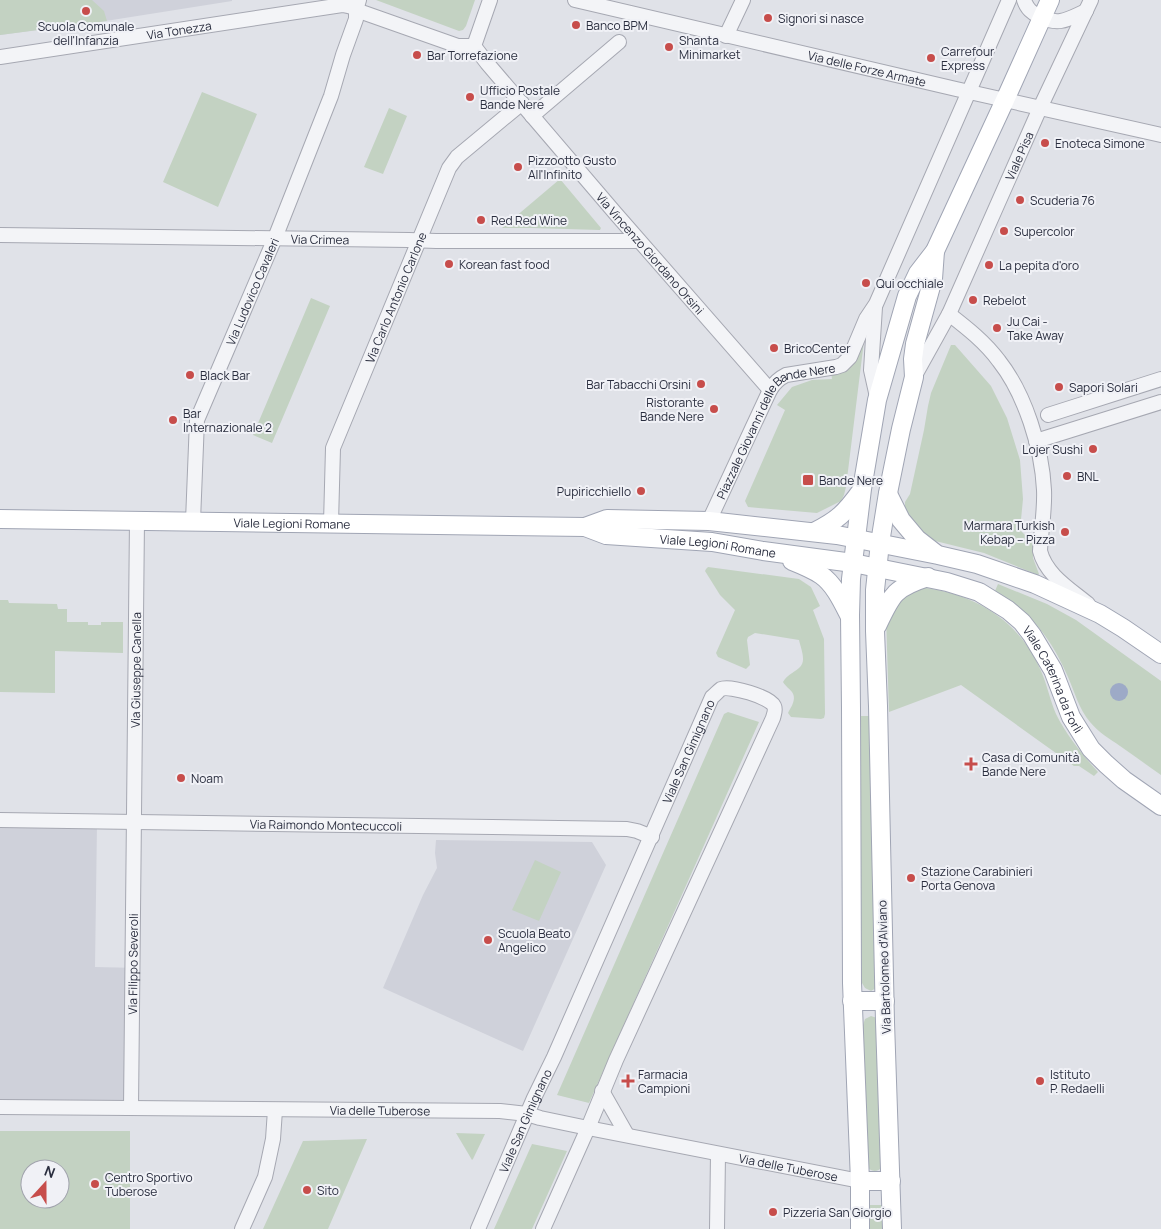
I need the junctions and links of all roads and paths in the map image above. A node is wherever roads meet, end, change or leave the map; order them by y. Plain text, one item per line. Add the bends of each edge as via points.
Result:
1 (490, 0) edge
2 (574, 0) edge
3 (743, 0) edge
4 (1009, 0) edge
5 (1024, 0) edge
6 (1050, 0) edge
7 (599, 3) edge
8 (1087, 4) edge
9 (357, 5) edge
10 (1042, 18) junction
11 (726, 36) junction
12 (619, 42) dead end
13 (474, 46) junction
14 (0, 56) edge
15 (968, 92) junction
16 (1005, 100) junction
17 (522, 103) junction
18 (1040, 108) junction
19 (532, 116) junction
20 (1161, 135) edge
21 (0, 235) edge
22 (275, 238) junction
23 (419, 240) junction
24 (639, 241) junction
25 (935, 251) junction
26 (876, 304) junction
27 (949, 314) junction
28 (914, 377) junction
29 (1161, 379) edge
30 (770, 390) junction
31 (877, 400) junction
32 (1161, 402) edge
33 (1048, 415) dead end
34 (1036, 442) junction
35 (862, 489) junction
36 (888, 493) junction
37 (0, 519) edge
38 (137, 520) junction
39 (193, 521) junction
40 (709, 522) junction
41 (330, 523) junction
42 (585, 527) junction
43 (814, 532) junction
44 (856, 538) junction
45 (880, 543) junction
46 (763, 551) junction
47 (938, 555) junction
48 (853, 563) junction
49 (877, 567) junction
50 (928, 577) junction
51 (1100, 614) junction
52 (850, 615) junction
53 (875, 630) junction
54 (1161, 654) edge
55 (850, 678) junction
56 (877, 678) junction
57 (878, 706) junction
58 (852, 708) junction
59 (1161, 806) edge
60 (0, 820) edge
61 (133, 822) junction
62 (652, 837) junction
63 (852, 1001) junction
64 (885, 1001) junction
65 (602, 1091) junction
66 (0, 1107) edge
67 (131, 1108) junction
68 (275, 1110) junction
69 (527, 1114) junction
70 (588, 1128) junction
71 (627, 1136) junction
72 (718, 1154) junction
73 (860, 1181) junction
74 (891, 1181) junction
75 (242, 1229) edge
76 (478, 1229) edge
77 (543, 1229) edge
78 (717, 1229) edge
79 (860, 1229) edge
80 (892, 1229) edge

1 - 13 street
2 - 7 street, Via delle Forze Armate
3 - 11 street
4 - 15 street
5 - 10 street via 1031,12
6 - 10 main road
7 - 11 street, Via delle Forze Armate
8 - 10 street via 1066,20 1054,22
8 - 18 street, Viale Pisa
9 - 13 street, Via Tonezza via 458,46
9 - 14 street, Via Tonezza
9 - 22 street, Via Ludovico Cavaleri via 356,19 334,89
10 - 16 main road
11 - 15 street, Via delle Forze Armate
12 - 19 street
13 - 17 street, Via Vincenzo Giordano Orsini
15 - 16 street, Via delle Forze Armate
15 - 26 street
16 - 18 street, Via delle Forze Armate
16 - 25 main road
17 - 19 street, Via Vincenzo Giordano Orsini
17 - 23 street, Via Carlo Antonio Carlone via 453,162
18 - 20 street, Via delle Forze Armate
18 - 27 street, Viale Pisa
19 - 24 street, Via Vincenzo Giordano Orsini
21 - 22 street, Via Crimea
22 - 23 street, Via Crimea
22 - 39 street, Via Ludovico Cavaleri via 197,420
23 - 24 street, Via Crimea
23 - 41 street, Via Carlo Antonio Carlone via 333,448
24 - 30 street, Via Vincenzo Giordano Orsini
25 - 28 main road via 933,279 915,344
25 - 31 main road via 906,296
26 - 30 street, Piazzale Giovanni delle Bande Nere via 850,357 842,365 786,375 779,378
26 - 31 street via 872,370
27 - 28 street
27 - 34 street via 970,330 1000,362 1027,410
28 - 36 main road
29 - 33 street
30 - 40 street, Piazzale Giovanni delle Bande Nere
31 - 35 main road
32 - 34 street
34 - 51 street via 1044,492 1042,560 1051,574
35 - 43 main road via 847,510
35 - 44 main road
36 - 45 main road
36 - 47 main road via 901,520 917,539
37 - 38 main road, Viale Legioni Romane
38 - 39 main road, Viale Legioni Romane
38 - 61 street, Via Giuseppe Canella
39 - 41 main road, Viale Legioni Romane
40 - 42 main road, Viale Legioni Romane via 607,519
40 - 43 main road, Piazzale Giovanni delle Bande Nere
41 - 42 main road, Viale Legioni Romane
42 - 46 main road, Viale Legioni Romane via 606,535 712,542
43 - 44 main road, Piazzale Giovanni delle Bande Nere
44 - 45 main road, Piazzale Giovanni delle Bande Nere
44 - 48 main road
45 - 47 main road, Piazzale Giovanni delle Bande Nere
45 - 49 main road
46 - 48 main road, Viale Legioni Romane
46 - 52 main road via 822,575
47 - 51 main road via 977,564 1035,584
48 - 49 main road
48 - 52 main road
49 - 50 main road
49 - 53 main road
50 - 53 main road via 909,583 894,594
50 - 59 main road, Viale Caterina da Forlì via 979,592 1022,622 1041,648 1053,670 1070,717 1091,748 1124,780
51 - 54 main road
52 - 55 main road
53 - 56 main road
55 - 56 main road via 863,671
55 - 58 main road
56 - 57 main road
57 - 58 main road via 862,711
57 - 64 main road, Via Bartolomeo d'Alviano
58 - 63 main road
60 - 61 street, Via Raimondo Montecuccoli
61 - 62 street, Via Raimondo Montecuccoli via 628,829
61 - 67 street, Via Filippo Severoli
62 - 65 street, Viale San Gimignano via 712,698 722,688 728,688 770,700 775,712
62 - 69 street, Viale San Gimignano
63 - 64 main road
63 - 73 main road
64 - 74 main road, Via Bartolomeo d'Alviano
65 - 70 street, Viale San Gimignano
65 - 71 street
66 - 67 street, Via delle Tuberose
67 - 68 street, Via delle Tuberose
68 - 69 street, Via delle Tuberose via 493,1110
68 - 75 street via 265,1177
69 - 70 street, Via delle Tuberose
69 - 76 street, Viale San Gimignano
70 - 71 street, Via delle Tuberose
70 - 77 street, Viale San Gimignano
71 - 72 street, Via delle Tuberose
72 - 73 street, Via delle Tuberose
72 - 78 street
73 - 74 main road
73 - 79 main road
74 - 80 main road, Via Bartolomeo d'Alviano

